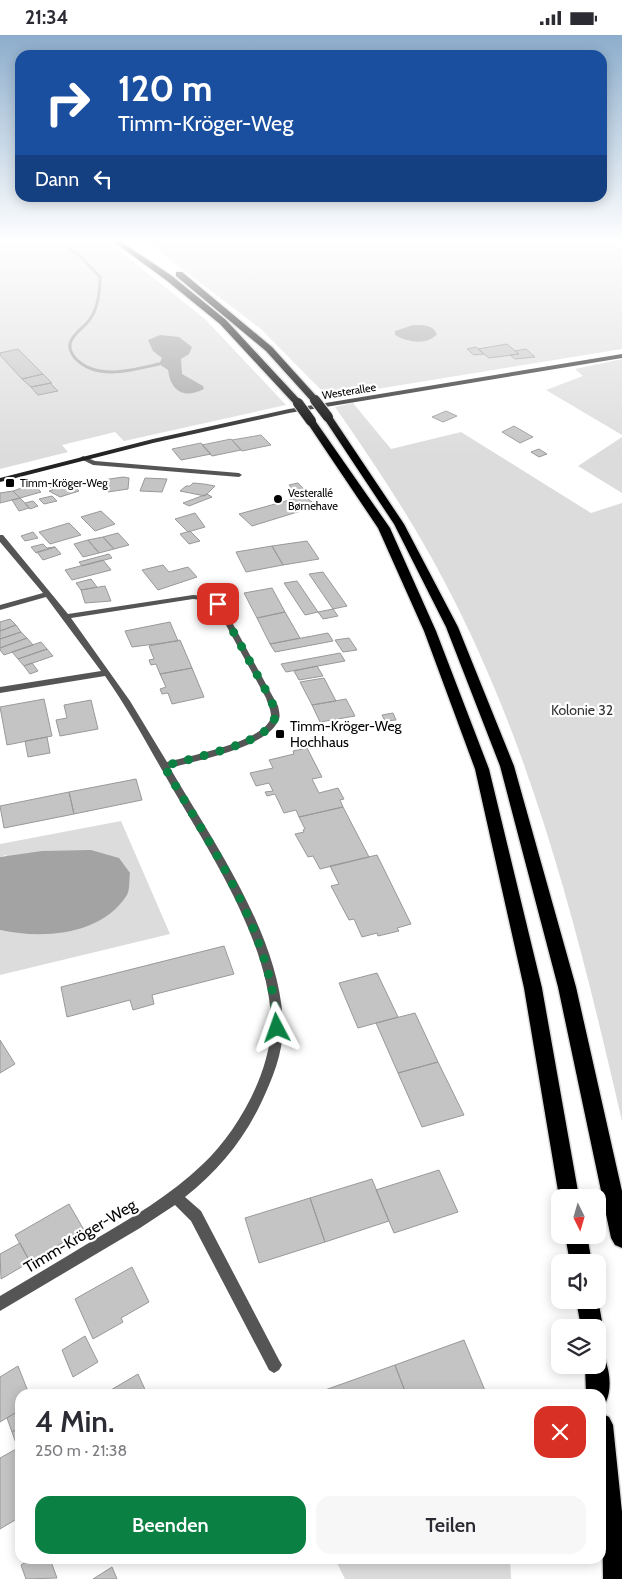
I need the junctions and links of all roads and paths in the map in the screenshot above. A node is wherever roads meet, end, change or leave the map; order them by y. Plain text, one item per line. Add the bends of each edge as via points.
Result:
1 (208, 311) edge
2 (225, 311) edge
3 (622, 356) edge
4 (83, 458) junction
5 (239, 475) dead end
6 (0, 480) edge
7 (0, 537) edge
8 (48, 594) junction
9 (0, 608) edge
10 (66, 617) junction
11 (107, 673) junction
12 (0, 690) edge
13 (164, 766) junction
14 (569, 1189) edge
15 (176, 1197) junction
16 (622, 1238) edge
17 (0, 1304) edge
18 (274, 1365) dead end
19 (597, 1374) edge
20 (598, 1389) edge
21 (606, 1476) edge
22 (616, 1579) edge

1 - 14 highway, bridge via 298,403 311,421 384,529 430,631 482,769 533,988
2 - 16 highway, bridge via 270,349 328,417 399,523 452,627 507,766 567,987
3 - 4 street, Westerallee via 289,411
4 - 5 street via 93,463
4 - 6 street, Westerallee
7 - 8 street, Timm-Kröger-Weg
8 - 9 street
8 - 10 street, Timm-Kröger-Weg
10 - 11 street, Timm-Kröger-Weg
10 - 13 street via 193,597 212,599 218,604 270,698 275,710 274,721 265,732 246,742
11 - 12 street
11 - 13 street, Timm-Kröger-Weg
13 - 15 street, Timm-Kröger-Weg via 224,868 250,921 271,978 277,1028 271,1059 237,1135
15 - 17 street, Timm-Kröger-Weg
15 - 18 street via 196,1216
19 - 20 highway
21 - 22 highway

